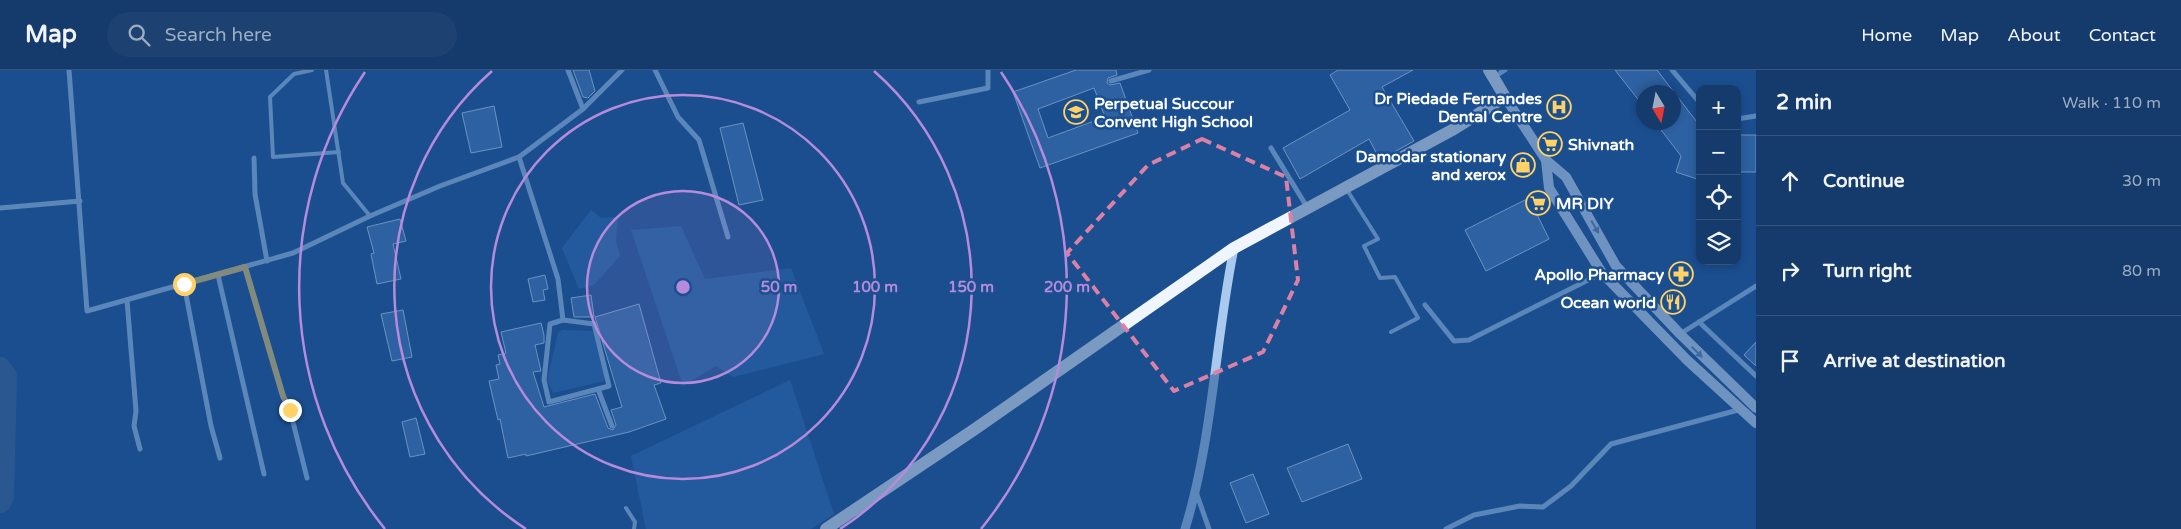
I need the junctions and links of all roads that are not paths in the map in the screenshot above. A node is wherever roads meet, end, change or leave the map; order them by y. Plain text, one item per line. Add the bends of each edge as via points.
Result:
1 (69, 70) edge
2 (312, 70) edge
3 (326, 70) edge
4 (568, 70) edge
5 (622, 70) edge
6 (655, 70) edge
7 (988, 70) edge
8 (1149, 70) edge
9 (1505, 70) edge
10 (1672, 70) edge
11 (1491, 74) edge
12 (1111, 81) dead end
13 (1505, 97) junction
14 (1696, 98) edge
15 (919, 102) dead end
16 (583, 109) junction
17 (1756, 116) edge
18 (1741, 119) edge
19 (1271, 148) dead end
20 (339, 152) junction
21 (519, 157) junction
22 (254, 158) dead end
23 (1546, 160) junction
24 (1346, 188) junction
25 (80, 201) junction
26 (0, 208) edge
27 (1308, 209) junction
28 (370, 216) junction
29 (728, 237) dead end
30 (1234, 248) junction
31 (267, 261) junction
32 (245, 267) junction
33 (1602, 273) junction
34 (218, 275) junction
35 (184, 284) junction
36 (1756, 286) edge
37 (127, 300) junction
38 (1425, 305) dead end
39 (563, 320) junction
40 (1699, 322) junction
41 (1391, 332) dead end
42 (1680, 334) junction
43 (1756, 376) edge
44 (598, 389) junction
45 (1753, 405) edge
46 (1742, 410) junction
47 (1756, 423) edge
48 (612, 426) dead end
49 (140, 450) dead end
50 (220, 458) dead end
51 (264, 474) dead end
52 (307, 478) dead end
53 (1195, 489) junction
54 (626, 508) dead end
55 (634, 529) edge
56 (826, 529) edge
57 (1185, 529) edge
58 (1209, 529) edge
59 (1446, 529) edge

1 - 25 street
2 - 20 lane via 294,74 270,97 273,157
3 - 20 lane
4 - 16 street
5 - 16 street
6 - 29 street via 678,117 699,140
7 - 15 street via 988,88
8 - 12 street
9 - 11 street
10 - 14 street
11 - 13 main road
13 - 23 main road
13 - 24 main road
16 - 21 street
17 - 18 street
19 - 27 street
20 - 28 lane via 343,183
21 - 28 street
21 - 39 street via 558,279
22 - 31 street via 255,194
23 - 33 main road via 1549,188
23 -> 42 main road via 1566,178 1616,266
24 - 27 main road
24 - 41 lane via 1378,239 1364,246 1380,278 1395,277 1418,318
25 - 26 street
25 - 37 street via 87,311
27 - 30 main road
28 - 31 street via 293,254
30 - 53 street via 1204,452
30 - 56 main road
31 - 32 street
32 - 34 street
32 - 52 street via 290,410
33 - 38 street via 1469,340 1454,341
33 - 46 main road via 1687,360
34 - 35 street
34 - 51 street
35 - 37 street
35 - 50 street
36 - 40 street
37 - 49 street via 136,411 134,426
39 - 44 street via 594,324 610,386
39 - 44 street via 550,324 544,380 549,402
40 - 42 street
40 - 43 street
42 -> 45 main road
44 - 48 street
45 - 46 street
46 - 47 main road
46 - 59 street via 1611,444 1571,486 1543,507 1520,506 1474,515
53 - 57 street
53 - 58 street
54 - 55 lane via 635,522

